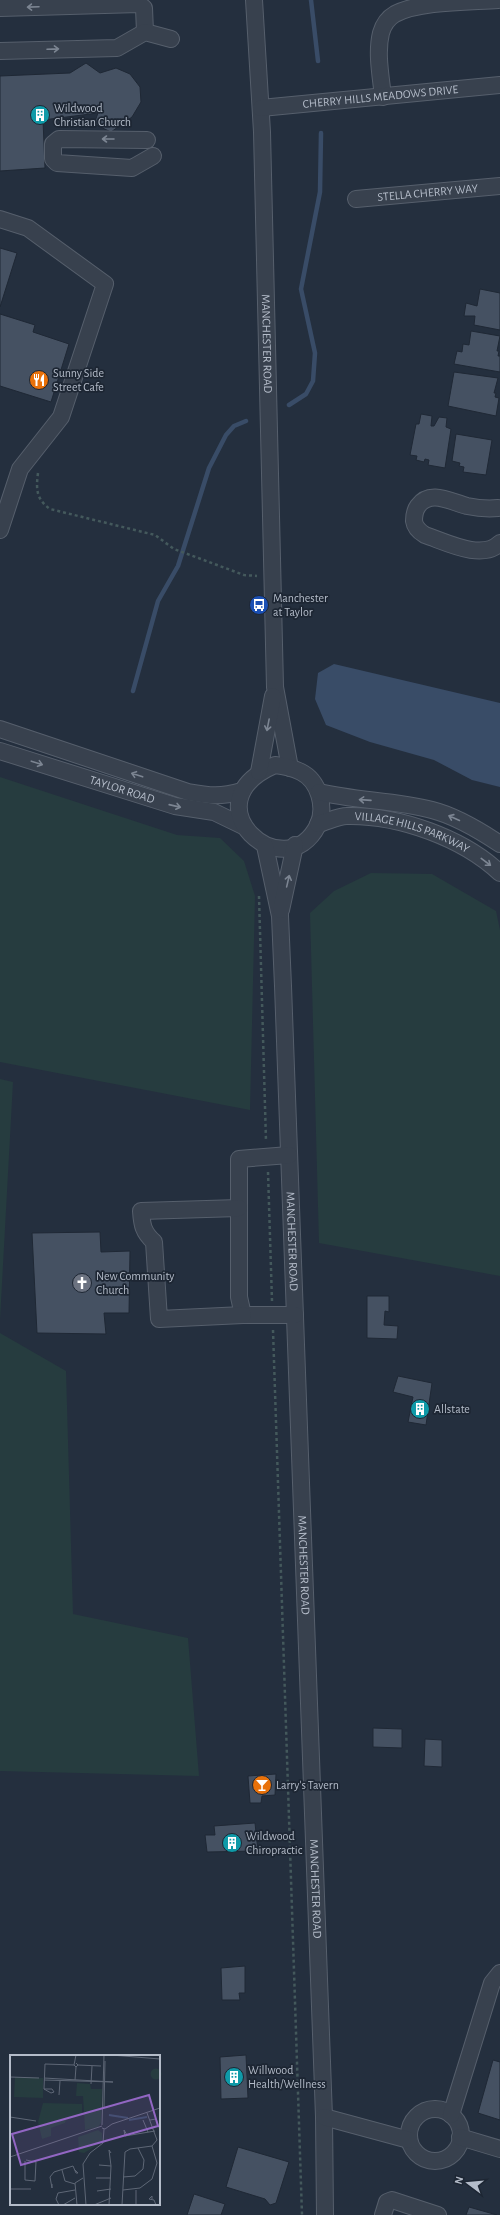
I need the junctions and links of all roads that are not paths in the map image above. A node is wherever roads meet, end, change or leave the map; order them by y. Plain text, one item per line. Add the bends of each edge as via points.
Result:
1 (254, 0) edge
2 (498, 0) edge
3 (0, 8) edge
4 (145, 32) junction
5 (171, 39) dead end
6 (0, 51) edge
7 (500, 85) edge
8 (382, 97) junction
9 (261, 108) junction
10 (147, 140) dead end
11 (153, 156) dead end
12 (500, 186) edge
13 (356, 199) dead end
14 (0, 219) edge
15 (499, 509) edge
16 (0, 530) edge
17 (500, 543) edge
18 (275, 687) junction
19 (0, 729) edge
20 (0, 751) edge
21 (290, 768) junction
22 (259, 772) junction
23 (242, 791) junction
24 (319, 792) junction
25 (318, 824) junction
26 (243, 826) junction
27 (500, 844) edge
28 (295, 845) junction
29 (265, 846) junction
30 (500, 873) edge
31 (280, 916) junction
32 (289, 1155) junction
33 (239, 1208) junction
34 (243, 1315) junction
35 (295, 1315) junction
36 (500, 1973) edge
37 (451, 2115) junction
38 (324, 2117) junction
39 (460, 2137) junction
40 (409, 2140) junction
41 (500, 2149) edge
42 (325, 2215) edge
43 (384, 2215) edge
44 (438, 2215) edge

1 - 9 street, MANCHESTER ROAD
2 - 8 street via 423,7 394,14 381,33 379,49
4 -> 3 street via 144,8 139,4
4 - 5 street
6 -> 4 street via 116,48
7 - 8 street, CHERRY HILLS MEADOWS DRIVE
8 - 9 street, CHERRY HILLS MEADOWS DRIVE
9 - 18 street, MANCHESTER ROAD
10 -> 11 street via 59,139 53,144 53,159 58,163 132,168
12 - 13 street, STELLA CHERRY WAY
14 - 16 street via 28,228 104,284 61,417 20,469
15 - 17 street via 476,508 441,498 429,498 416,510 414,522 425,535 476,551 489,551
18 - 21 street, MANCHESTER ROAD
18 -> 22 street, MANCHESTER ROAD
23 -> 19 street, TAYLOR ROAD via 225,796 188,792
20 -> 26 street, TAYLOR ROAD via 175,806 214,812
21 - 22 street via 275,765
21 - 24 street via 303,772
22 - 23 street
23 - 26 street via 239,808
24 - 25 street via 321,803
27 -> 24 street, VILLAGE HILLS PARKWAY via 470,825 432,810 404,804 347,799
25 - 28 street via 311,834
25 -> 30 street, VILLAGE HILLS PARKWAY via 346,816 404,824 454,841
26 - 29 street via 252,838
28 - 29 street via 278,849
31 -> 28 street, MANCHESTER ROAD
29 - 31 street, MANCHESTER ROAD
31 - 32 street, MANCHESTER ROAD
32 - 33 street via 239,1159
32 - 35 street, MANCHESTER ROAD
33 - 34 street via 240,1297
33 - 34 street via 141,1211 142,1226 154,1242 159,1319
34 - 35 street
35 - 38 street, MANCHESTER ROAD
36 - 37 street via 492,1983
37 - 39 street via 460,2129
37 - 40 street via 437,2109 421,2113 411,2124
38 - 40 street
38 - 42 street, MANCHESTER ROAD
39 - 40 street via 448,2157 432,2160 418,2154
39 - 41 street
43 - 44 street via 386,2202 392,2200

